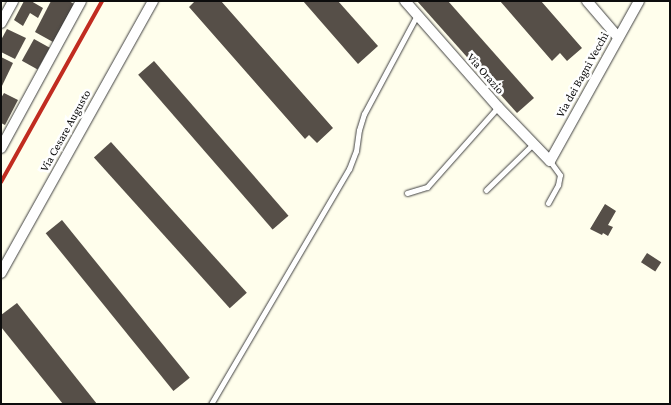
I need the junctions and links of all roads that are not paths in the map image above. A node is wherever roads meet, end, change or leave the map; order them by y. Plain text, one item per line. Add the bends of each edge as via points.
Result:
1 (13, 1) edge
2 (81, 1) edge
3 (153, 1) edge
4 (404, 1) edge
5 (587, 1) edge
6 (639, 1) edge
7 (417, 15) junction
8 (1, 23) edge
9 (618, 37) junction
10 (498, 107) junction
11 (532, 145) junction
12 (1, 148) edge
13 (550, 161) junction
14 (486, 190) dead end
15 (407, 193) dead end
16 (548, 202) dead end
17 (1, 273) edge
18 (211, 404) edge

1 - 8 street
2 - 12 street
3 - 17 street, Via Cesare Augusto
4 - 7 street, Via Orazio
5 - 9 street
6 - 9 street, Via dei Bagni Vecchi
7 - 10 street, Via Orazio
7 - 18 lane via 364,114 349,168
9 - 13 street, Via dei Bagni Vecchi
10 - 11 street, Via Orazio
10 - 15 lane via 426,186
11 - 13 street, Via Orazio
11 - 14 lane
13 - 16 lane via 560,175

